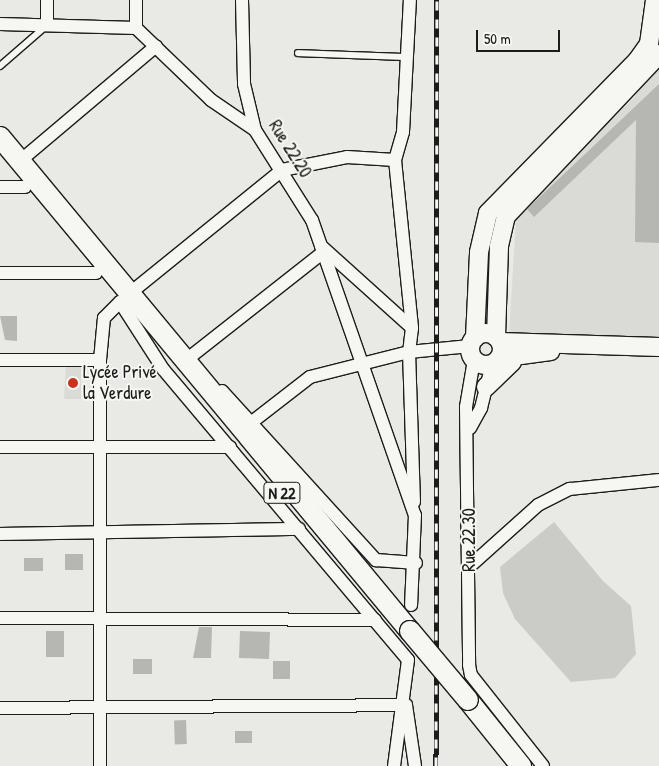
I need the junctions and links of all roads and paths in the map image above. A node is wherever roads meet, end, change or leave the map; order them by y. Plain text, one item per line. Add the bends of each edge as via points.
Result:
1 (47, 0) edge
2 (136, 0) edge
3 (242, 0) edge
4 (410, 0) edge
5 (655, 0) edge
6 (657, 22) edge
7 (0, 24) edge
8 (47, 25) junction
9 (136, 28) junction
10 (156, 46) junction
11 (298, 53) dead end
12 (659, 54) edge
13 (408, 57) junction
14 (0, 66) edge
15 (255, 130) junction
16 (0, 137) edge
17 (0, 156) edge
18 (395, 160) junction
19 (20, 162) junction
20 (282, 170) junction
21 (0, 187) edge
22 (26, 187) junction
23 (321, 250) junction
24 (0, 273) edge
25 (96, 273) junction
26 (124, 298) junction
27 (412, 328) junction
28 (563, 346) junction
29 (659, 347) edge
30 (473, 348) junction
31 (497, 350) junction
32 (409, 352) junction
33 (521, 356) junction
34 (190, 357) junction
35 (0, 360) edge
36 (100, 360) junction
37 (362, 362) junction
38 (486, 387) junction
39 (252, 422) junction
40 (470, 428) junction
41 (0, 446) edge
42 (103, 446) junction
43 (230, 447) junction
44 (659, 480) edge
45 (415, 515) junction
46 (299, 529) junction
47 (0, 534) edge
48 (102, 534) junction
49 (416, 563) junction
50 (469, 567) junction
51 (411, 605) dead end
52 (0, 618) edge
53 (101, 619) junction
54 (375, 620) junction
55 (410, 645) junction
56 (406, 705) junction
57 (101, 707) junction
58 (468, 707) junction
59 (0, 708) edge
60 (100, 766) edge
61 (394, 766) edge
62 (415, 766) edge
63 (510, 766) edge
64 (521, 766) edge
65 (543, 766) edge

1 - 8 street
2 - 9 street
3 - 15 street, Rue 22.20 via 244,84
4 - 13 street
5 - 6 street
6 - 30 street via 637,61 488,213 479,252
7 - 8 street
8 - 9 street
8 - 14 lane
9 - 10 street
10 - 15 street via 210,100
10 - 19 street
11 - 13 lane
12 - 31 street via 506,216 499,246
13 - 18 street via 403,132
15 - 20 street, Rue 22.20
16 - 19 main road, N 22
17 - 22 main road, N 22
18 - 20 street via 347,157
18 - 27 street
19 - 26 main road, N 22
20 - 23 street, Rue 22.20 via 312,220
20 - 26 street
21 - 22 street
22 - 25 main road, N 22
23 - 27 street
23 - 34 street
23 - 37 street, Rue 22.20
24 - 25 street
25 - 26 main road, N 22
26 - 34 street
26 - 36 street via 104,318
26 - 43 street via 163,369
26 - 55 main road, N 22
27 - 32 street
28 - 29 street
28 - 31 street
28 - 33 street
30 - 31 street
30 - 31 street via 488,334
30 - 32 street
30 - 40 street via 466,407
31 - 33 street
31 - 38 street
32 - 37 street
32 - 45 street
33 - 38 street
34 - 39 street
35 - 36 street
36 - 42 street
37 - 39 street via 310,377
37 - 45 street, Rue 22.20
38 - 40 street
39 - 49 street via 376,560
40 - 50 street, Rue 22.30
41 - 42 street
42 - 43 street
42 - 48 street
43 - 46 street
44 - 50 street via 570,489 538,505
45 - 49 street
46 - 48 street
46 - 54 street
47 - 48 street
48 - 53 street
49 - 51 street
50 - 65 street, Rue 22.30 via 471,675
52 - 53 street
53 - 54 street
53 - 57 street
54 - 55 street
55 - 56 street
55 - 58 main road, N 22
56 - 57 street
56 - 61 street
56 - 62 street
57 - 59 street
57 - 60 street
58 - 63 main road, N 22
58 - 64 main road, N 22

